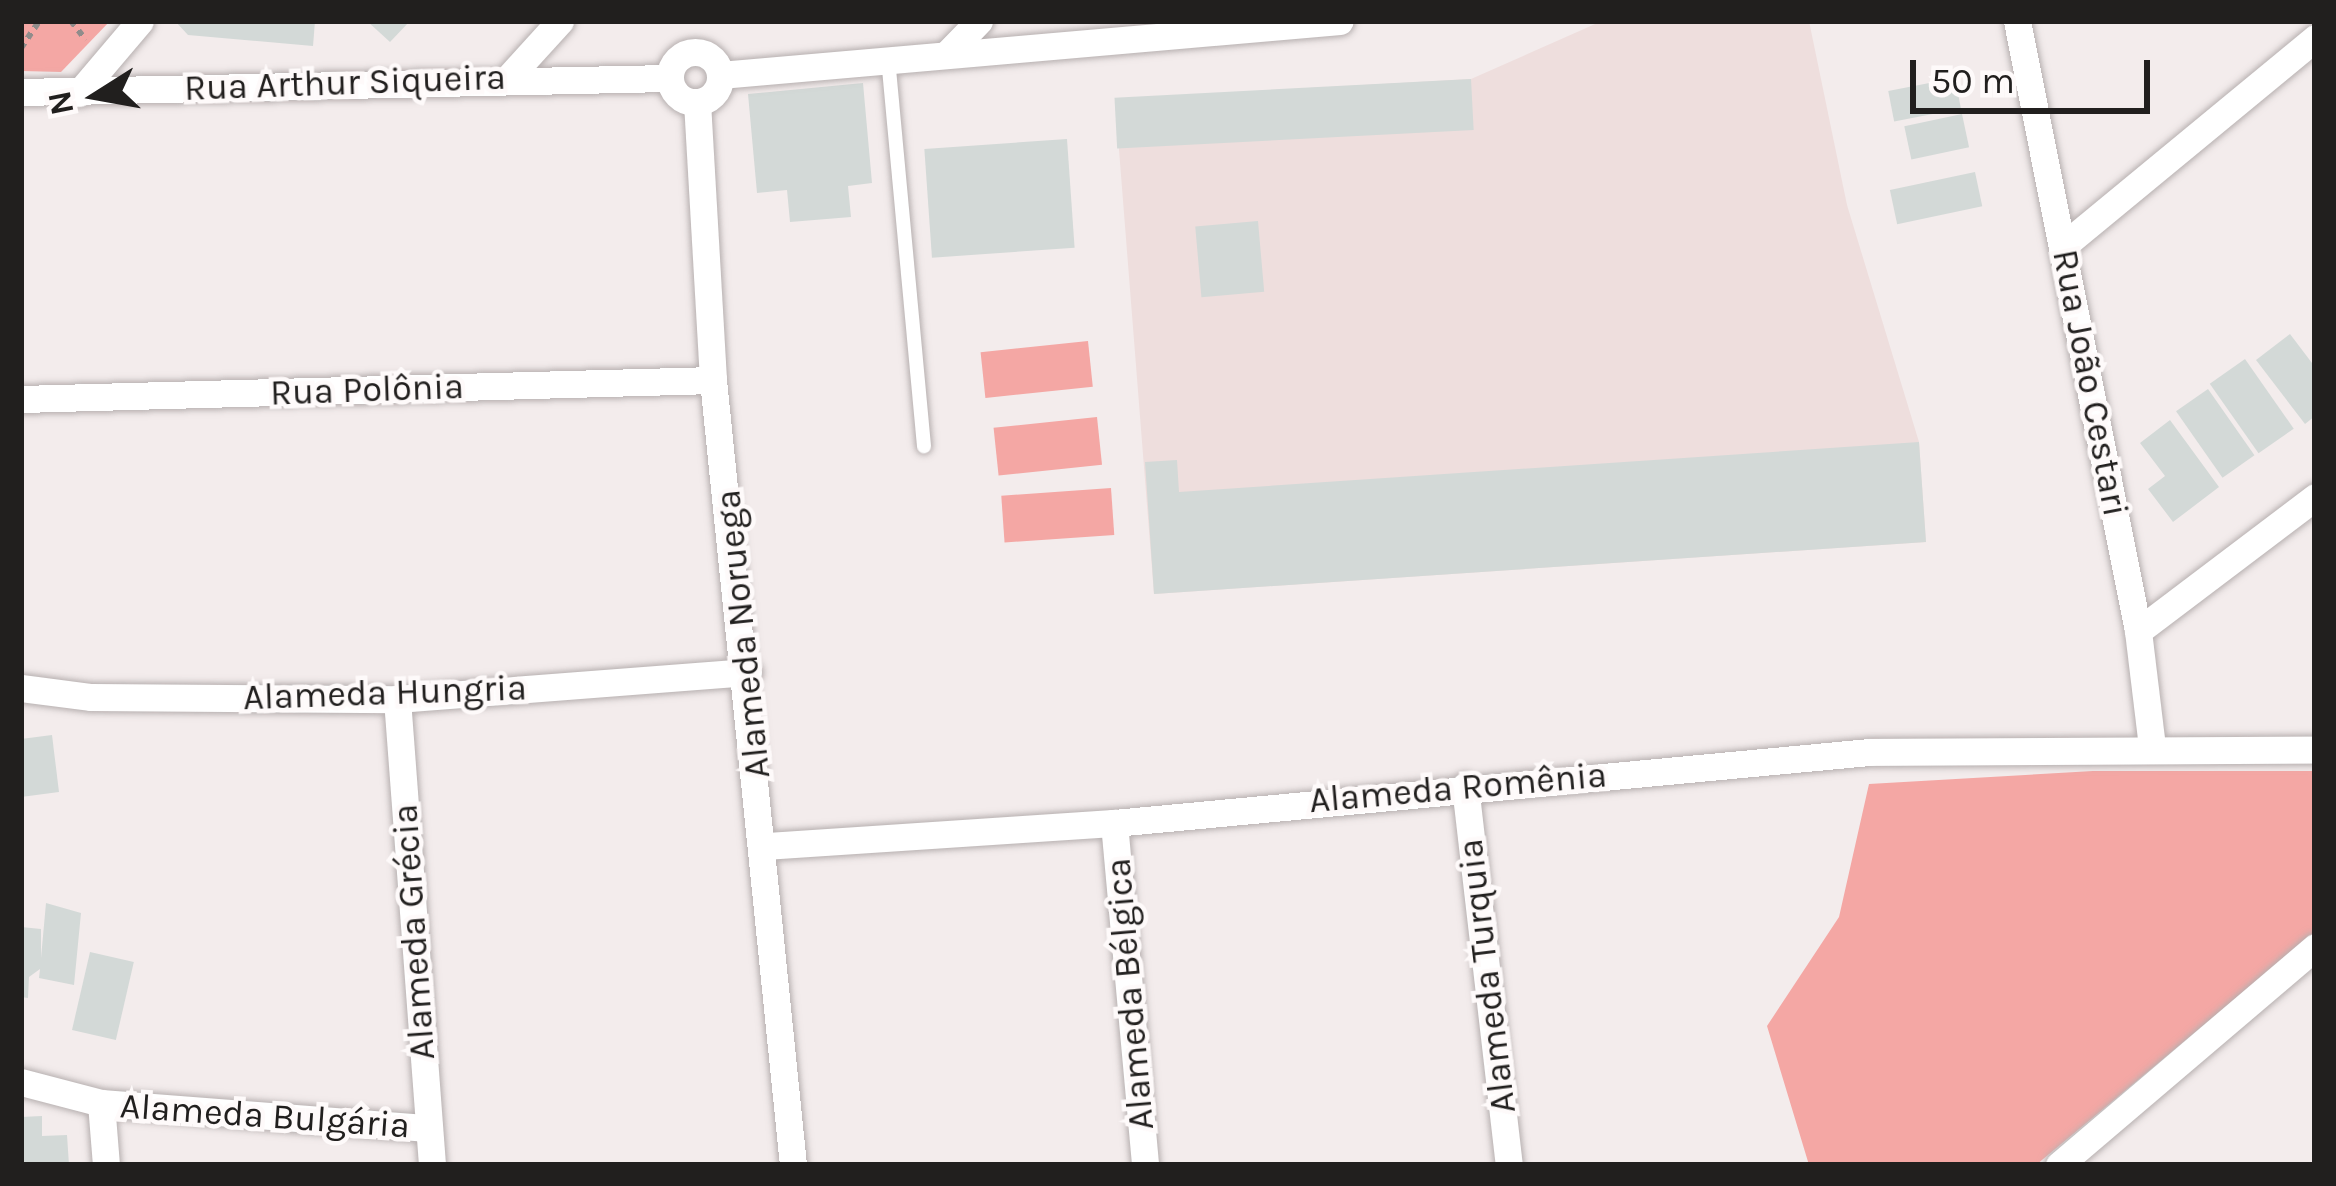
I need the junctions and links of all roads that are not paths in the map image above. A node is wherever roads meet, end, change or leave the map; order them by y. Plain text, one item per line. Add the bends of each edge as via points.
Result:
1 (140, 21) edge
2 (560, 21) edge
3 (979, 21) edge
4 (1340, 21) edge
5 (2017, 21) edge
6 (2315, 38) edge
7 (947, 54) junction
8 (888, 58) junction
9 (720, 76) junction
10 (509, 77) junction
11 (670, 78) junction
12 (21, 92) edge
13 (79, 92) junction
14 (697, 102) junction
15 (2063, 246) junction
16 (713, 380) junction
17 (21, 400) edge
18 (925, 446) dead end
19 (2315, 497) edge
20 (2138, 631) junction
21 (748, 672) junction
22 (21, 688) edge
23 (397, 699) junction
24 (2152, 747) junction
25 (2315, 750) edge
26 (1465, 786) junction
27 (1114, 823) junction
28 (766, 846) junction
29 (2315, 947) edge
30 (21, 1082) edge
31 (101, 1103) junction
32 (428, 1128) junction
33 (106, 1165) edge
34 (432, 1165) edge
35 (793, 1165) edge
36 (1145, 1165) edge
37 (1509, 1165) edge
38 (2059, 1165) edge

1 - 13 street
2 - 10 street
3 - 7 street
4 - 7 street
5 - 15 street, Rua João Cestari
6 - 15 street
7 - 8 street
8 - 9 street
8 - 18 lane
9 - 11 street via 713,59 689,52
9 - 14 street via 716,91
10 - 11 street, Rua Arthur Siqueira
10 - 13 street, Rua Arthur Siqueira
11 - 14 street via 681,98
12 - 13 street, Rua Arthur Siqueira
14 - 16 street, Alameda Noruega
15 - 20 street, Rua João Cestari
16 - 17 street, Rua Polônia
16 - 21 street, Alameda Noruega
19 - 20 street
20 - 24 street, Rua João Cestari
21 - 23 street, Alameda Hungria
21 - 28 street, Alameda Noruega
22 - 23 street, Alameda Hungria via 91,698
23 - 32 street, Alameda Grécia
24 - 25 street, Alameda Romênia
24 - 26 street, Alameda Romênia via 1869,752
26 - 27 street, Alameda Romênia
26 - 37 street, Alameda Turquia
27 - 28 street, Alameda Romênia
27 - 36 street, Alameda Bélgica
28 - 35 street, Alameda Noruega
29 - 38 street
30 - 31 street, Alameda Bulgária
31 - 32 street, Alameda Bulgária
31 - 33 street
32 - 34 street, Alameda Grécia

